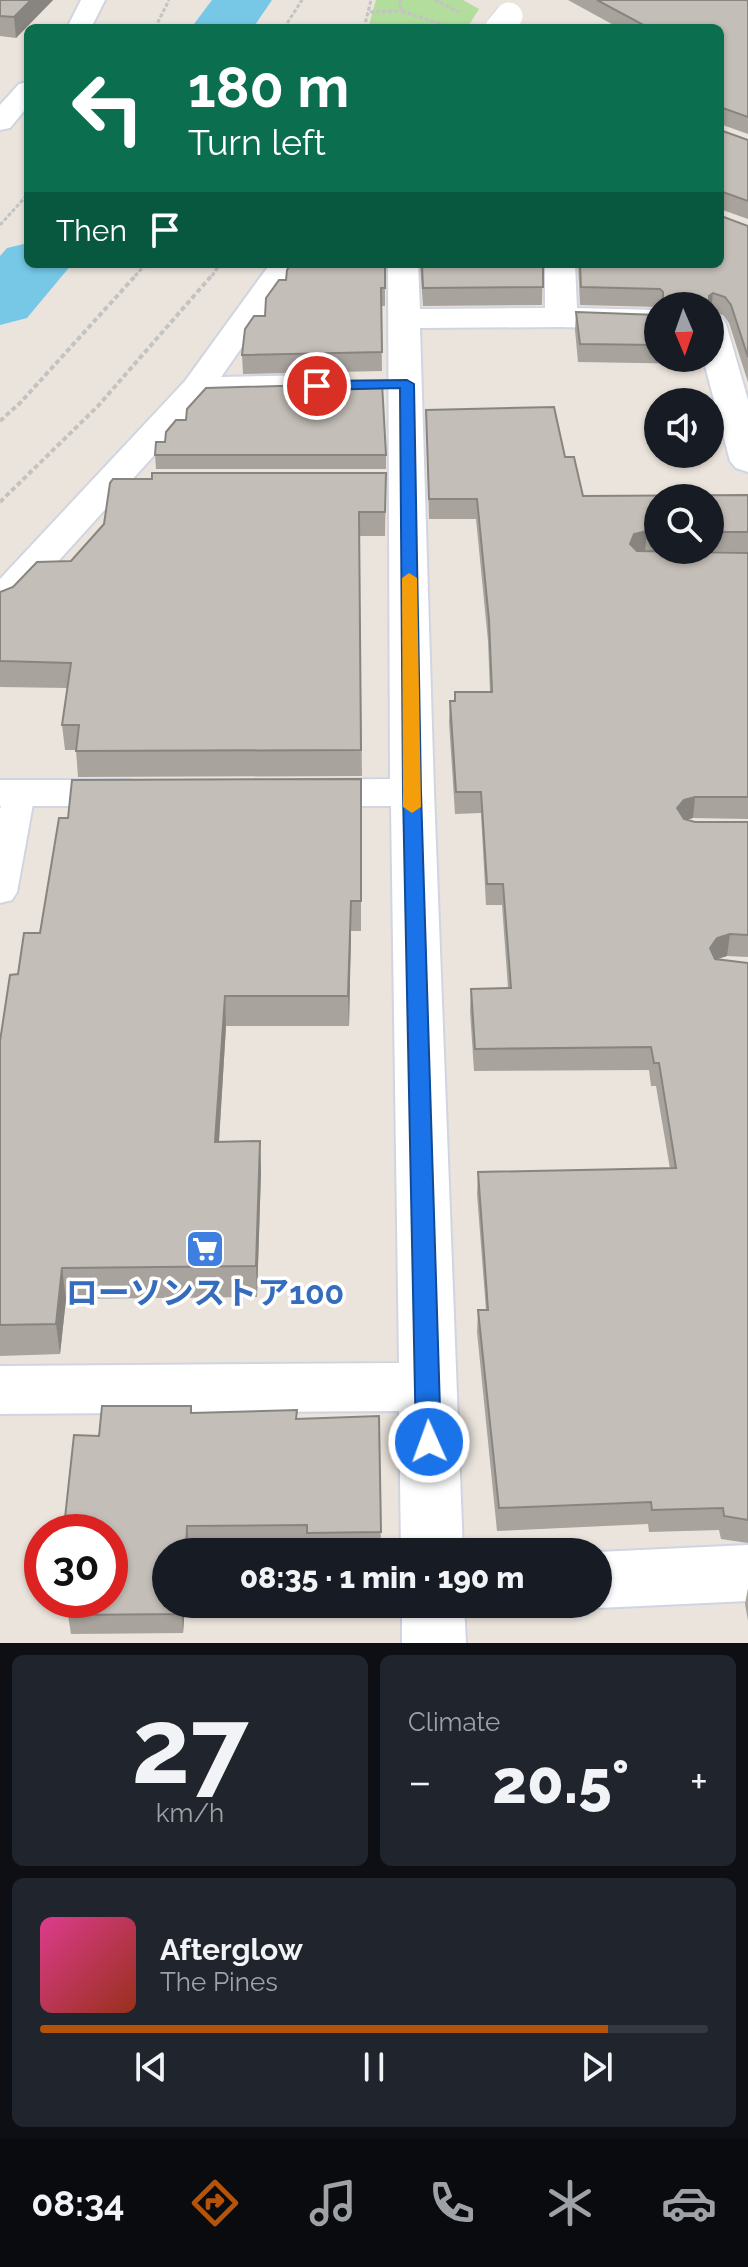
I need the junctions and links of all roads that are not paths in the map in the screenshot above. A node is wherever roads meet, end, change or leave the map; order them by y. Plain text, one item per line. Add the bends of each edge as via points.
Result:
1 (93, 0) edge
2 (81, 24) edge
3 (24, 95) edge
4 (0, 122) edge
5 (282, 268) edge
6 (403, 268) edge
7 (560, 268) edge
8 (561, 317) junction
9 (406, 319) junction
10 (644, 320) edge
11 (723, 372) edge
12 (377, 385) junction
13 (197, 388) junction
14 (748, 461) edge
15 (109, 483) junction
16 (156, 483) edge
17 (0, 602) edge
18 (412, 792) junction
19 (9, 793) edge
20 (176, 793) edge
21 (270, 793) edge
22 (0, 892) edge
23 (427, 1387) junction
24 (0, 1390) edge
25 (432, 1538) edge
26 (748, 1573) edge
27 (612, 1579) edge
28 (433, 1618) edge
29 (434, 1643) edge

1 - 2 street
3 - 4 street
5 - 13 street
6 - 9 street
7 - 8 street
8 - 9 street
8 - 10 street
9 - 12 street
11 - 14 street
12 - 13 street
12 - 18 street via 393,483
13 - 15 street
15 - 16 street
15 - 17 street
18 - 21 street
18 - 23 street
19 - 20 street
19 - 22 lane
23 - 24 street
23 - 25 street
26 - 27 street
28 - 29 street

